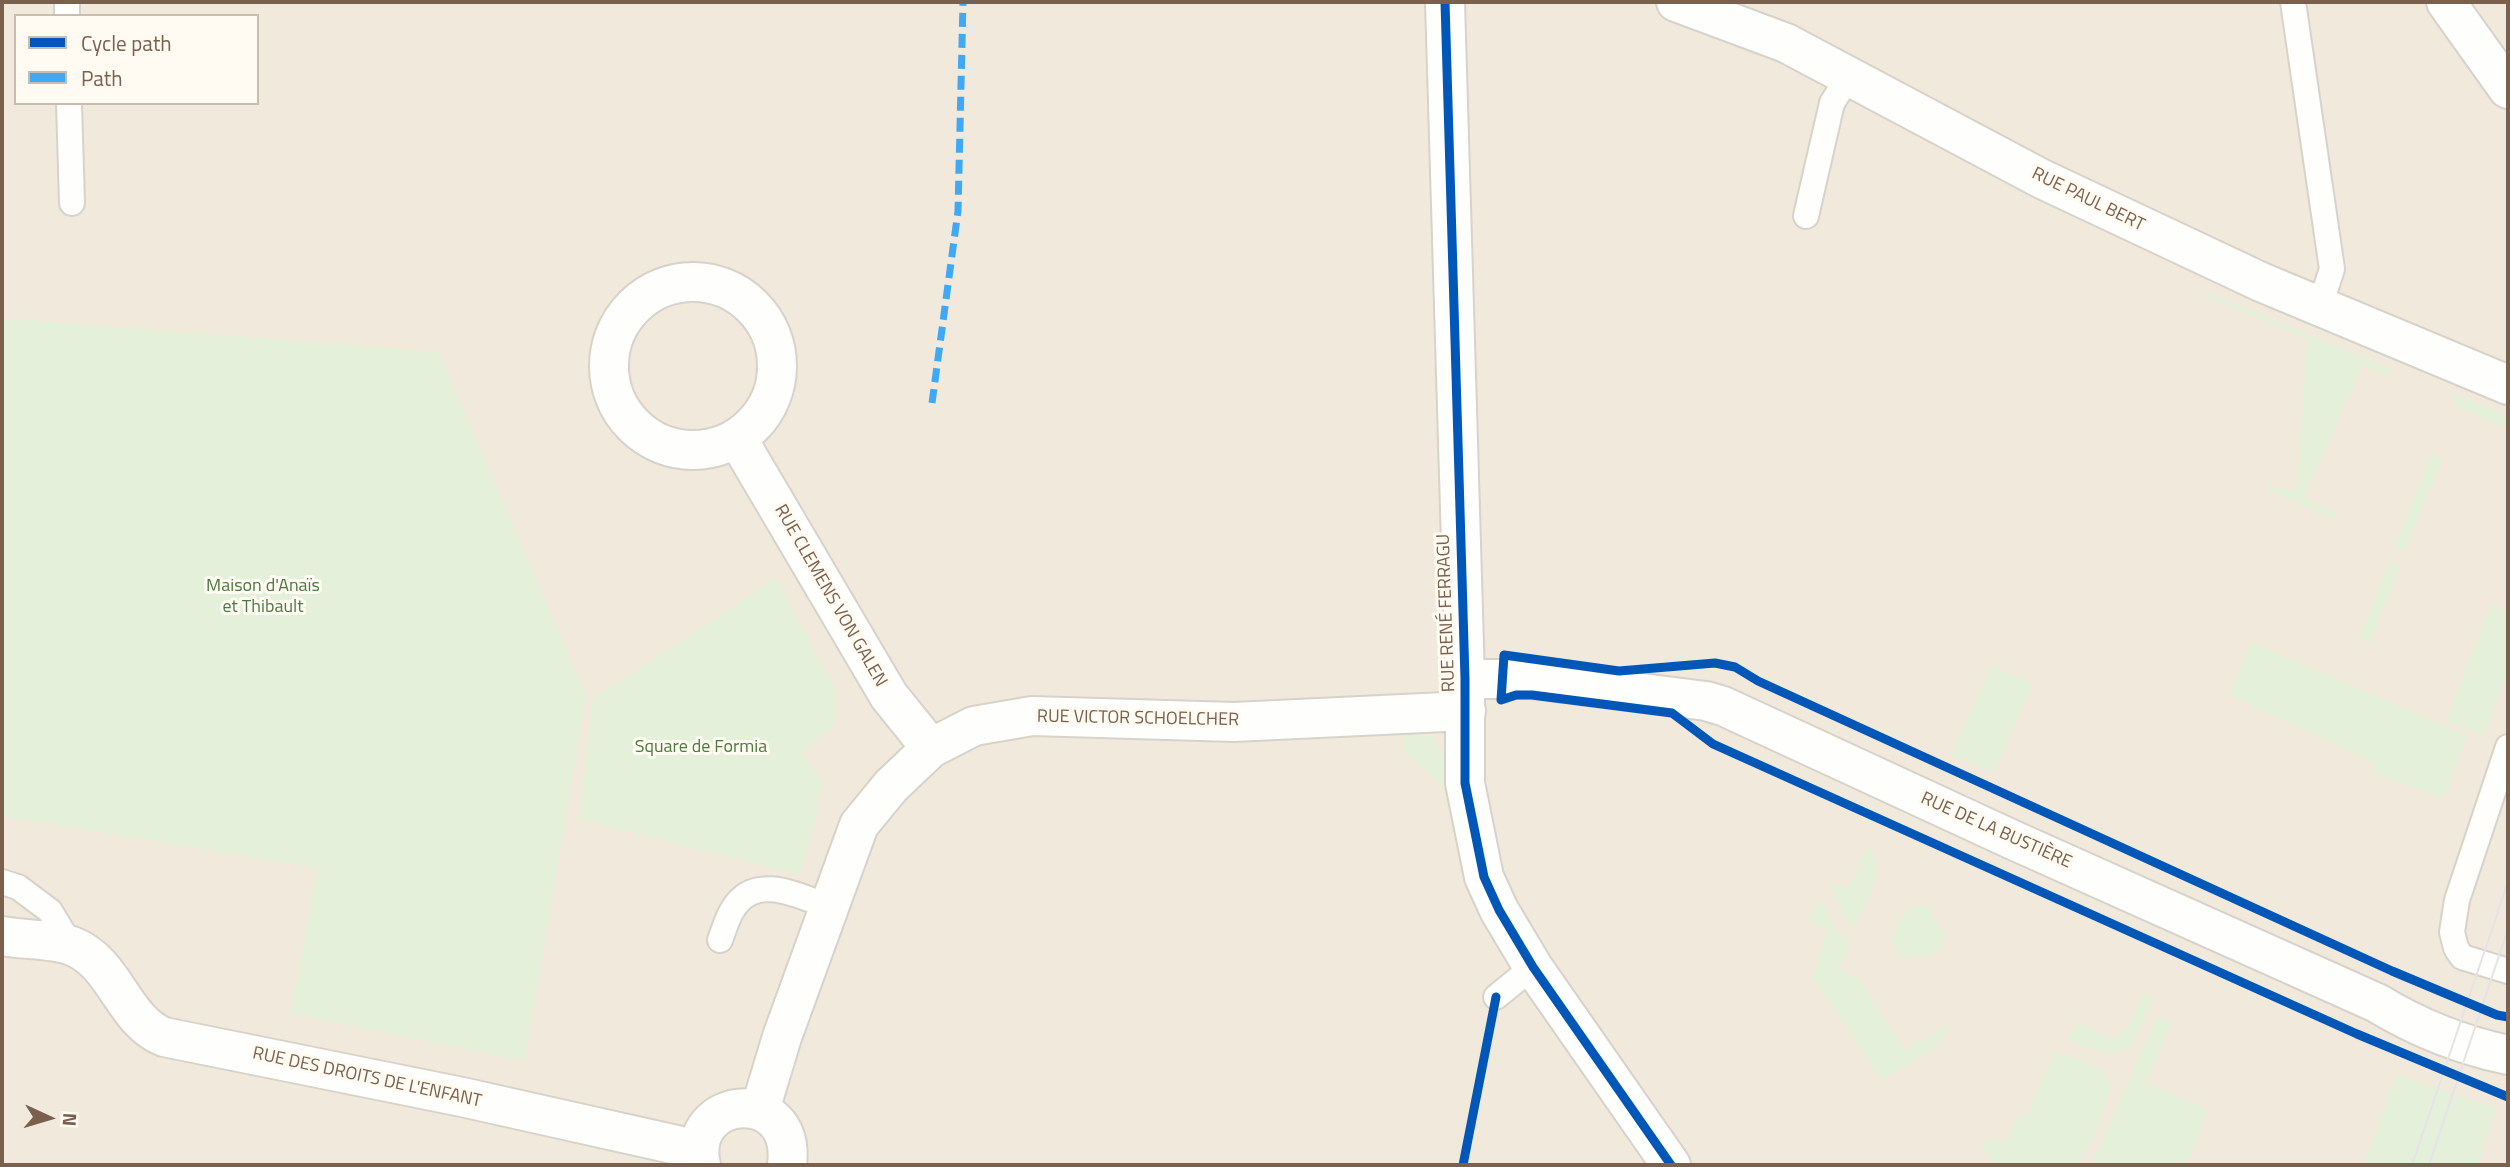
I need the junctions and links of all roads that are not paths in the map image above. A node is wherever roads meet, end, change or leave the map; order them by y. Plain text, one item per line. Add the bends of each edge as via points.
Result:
1 (1445, 2) edge
2 (1676, 2) edge
3 (2293, 2) edge
4 (2446, 2) edge
5 (1849, 76) junction
6 (2508, 89) edge
7 (69, 105) edge
8 (72, 203) dead end
9 (1806, 216) dead end
10 (2320, 306) junction
11 (2508, 385) edge
12 (737, 438) junction
13 (1465, 695) junction
14 (2508, 747) edge
15 (931, 748) junction
16 (2, 881) edge
17 (830, 907) junction
18 (2, 936) edge
19 (720, 940) dead end
20 (71, 946) junction
21 (1533, 967) junction
22 (2508, 971) edge
23 (1496, 997) dead end
24 (2508, 1055) edge
25 (760, 1110) junction
26 (700, 1158) edge
27 (787, 1165) edge
28 (1671, 1165) edge

1 - 13 street, RUE RENÉ FERRAGU
2 - 5 street, RUE PAUL BERT via 1786,43
3 - 10 lane via 2332,268
4 - 6 street
5 - 9 lane via 1832,103
5 - 10 street, RUE PAUL BERT via 2042,179
7 - 8 lane
10 - 11 street, RUE PAUL BERT
12 - 12 street via 716,448 671,448 632,425 619,407 610,386 612,340 639,301 661,288 685,282 710,283 753,307 768,328 776,352 777,377 770,401 756,422
12 - 15 street, RUE CLEMENS VON GALEN via 889,696
13 - 15 street, RUE VICTOR SCHOELCHER via 1234,722 1032,716 974,726
13 - 21 street, RUE RENÉ FERRAGU via 1465,782 1484,877
13 - 24 street, RUE DE LA BUSTIÈRE via 1531,679 1723,706 2377,1003 2406,1021 2468,1046
14 - 22 lane via 2457,900 2452,932 2462,957
15 - 17 street, RUE VICTOR SCHOELCHER via 864,816
16 - 20 lane, RUE DES DROITS DE L'ENFANT via 50,911
17 - 19 lane via 773,888 758,888 733,908
17 - 25 street, RUE VICTOR SCHOELCHER
18 - 20 street, RUE DES DROITS DE L'ENFANT
20 - 26 street, RUE DES DROITS DE L'ENFANT via 100,966 140,1022 164,1037 475,1100
21 - 23 lane
21 - 28 street, RUE RENÉ FERRAGU
25 - 26 street via 732,1109 719,1115 702,1136
25 - 27 street via 787,1139

